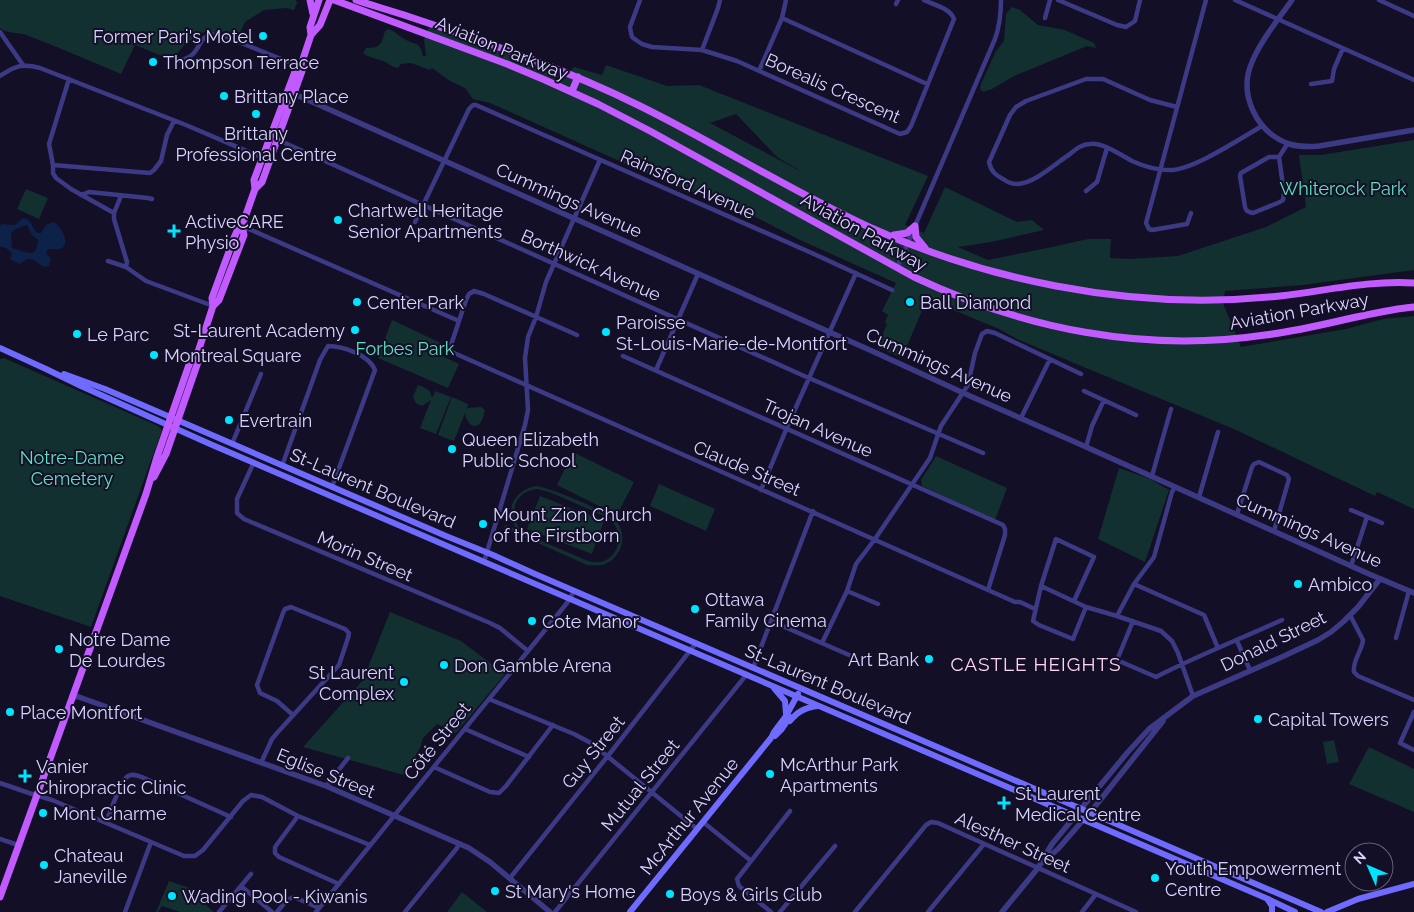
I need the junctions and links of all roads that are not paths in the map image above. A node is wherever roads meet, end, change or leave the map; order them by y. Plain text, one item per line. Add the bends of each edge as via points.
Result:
1 (310, 0) edge
2 (319, 0) edge
3 (330, 0) edge
4 (334, 0) edge
5 (640, 0) edge
6 (720, 0) edge
7 (786, 0) edge
8 (924, 0) edge
9 (1001, 0) edge
10 (1050, 0) edge
11 (1058, 0) edge
12 (1140, 0) edge
13 (1206, 0) edge
14 (1235, 0) edge
15 (1292, 0) edge
16 (1379, 0) edge
17 (359, 1) edge
18 (351, 6) junction
19 (314, 15) junction
20 (1414, 16) edge
21 (782, 18) junction
22 (1045, 18) dead end
23 (1279, 19) junction
24 (322, 20) junction
25 (0, 32) edge
26 (312, 35) junction
27 (1344, 48) junction
28 (702, 50) junction
29 (180, 61) dead end
30 (301, 64) junction
31 (23, 65) junction
32 (759, 71) junction
33 (0, 76) edge
34 (578, 77) junction
35 (69, 79) junction
36 (1414, 80) edge
37 (928, 84) junction
38 (1311, 84) dead end
39 (572, 91) junction
40 (290, 92) junction
41 (1177, 108) junction
42 (174, 121) junction
43 (1262, 126) junction
44 (1414, 130) edge
45 (270, 137) junction
46 (278, 140) junction
47 (1288, 143) junction
48 (1107, 148) junction
49 (1279, 157) junction
50 (262, 158) junction
51 (444, 160) junction
52 (600, 160) junction
53 (270, 161) junction
54 (53, 165) junction
55 (1161, 169) junction
56 (255, 189) junction
57 (1086, 191) dead end
58 (82, 195) junction
59 (120, 196) junction
60 (152, 199) dead end
61 (423, 204) junction
62 (114, 213) junction
63 (1191, 213) dead end
64 (573, 219) junction
65 (415, 222) dead end
66 (242, 226) junction
67 (915, 226) junction
68 (887, 235) junction
69 (908, 243) junction
70 (932, 253) junction
71 (108, 261) dead end
72 (554, 263) junction
73 (126, 267) junction
74 (898, 268) junction
75 (856, 273) junction
76 (698, 274) junction
77 (1414, 283) edge
78 (892, 290) dead end
79 (213, 306) junction
80 (1414, 307) edge
81 (536, 317) junction
82 (678, 319) junction
83 (459, 320) junction
84 (829, 332) junction
85 (577, 335) dead end
86 (0, 348) edge
87 (623, 356) dead end
88 (1050, 359) junction
89 (656, 370) junction
90 (261, 374) dead end
91 (1080, 374) dead end
92 (809, 378) junction
93 (526, 386) junction
94 (1084, 391) dead end
95 (963, 393) junction
96 (1104, 400) junction
97 (1171, 409) dead end
98 (1136, 415) dead end
99 (1021, 418) junction
100 (173, 422) junction
101 (786, 429) junction
102 (1218, 432) dead end
103 (938, 435) junction
104 (232, 444) junction
105 (1086, 446) junction
106 (983, 453) dead end
107 (254, 462) junction
108 (282, 466) junction
109 (1152, 476) junction
110 (912, 484) junction
111 (332, 487) junction
112 (1175, 487) junction
113 (761, 490) junction
114 (1199, 497) junction
115 (1351, 510) dead end
116 (813, 511) junction
117 (1237, 514) junction
118 (1366, 517) junction
119 (1382, 523) dead end
120 (1274, 531) junction
121 (875, 540) junction
122 (487, 553) junction
123 (484, 562) junction
124 (1351, 566) junction
125 (1380, 579) junction
126 (1134, 584) junction
127 (1041, 586) junction
128 (988, 590) junction
129 (574, 591) junction
130 (847, 591) junction
131 (1411, 592) edge
132 (570, 598) junction
133 (1074, 601) junction
134 (878, 604) dead end
135 (1086, 607) junction
136 (1035, 609) junction
137 (1350, 615) junction
138 (1118, 616) junction
139 (1282, 620) dead end
140 (771, 621) junction
141 (1133, 621) junction
142 (1396, 638) dead end
143 (1237, 641) junction
144 (696, 643) junction
145 (822, 643) junction
146 (1218, 648) junction
147 (691, 650) junction
148 (528, 651) junction
149 (856, 658) dead end
150 (1182, 664) junction
151 (752, 668) junction
152 (1250, 670) junction
153 (747, 674) junction
154 (771, 685) junction
155 (802, 689) junction
156 (72, 696) junction
157 (1193, 696) junction
158 (798, 697) junction
159 (489, 699) junction
160 (1414, 700) edge
161 (818, 706) junction
162 (1414, 712) edge
163 (1167, 715) junction
164 (293, 716) junction
165 (786, 716) junction
166 (553, 725) junction
167 (785, 725) junction
168 (465, 729) junction
169 (772, 738) junction
170 (1414, 750) edge
171 (608, 756) junction
172 (528, 757) junction
173 (348, 758) dead end
174 (261, 763) junction
175 (434, 767) junction
176 (0, 783) edge
177 (326, 786) junction
178 (652, 791) junction
179 (36, 795) junction
180 (790, 810) dead end
181 (1081, 810) junction
182 (1089, 813) junction
183 (298, 816) junction
184 (393, 816) junction
185 (1076, 816) junction
186 (230, 817) junction
187 (1083, 819) junction
188 (106, 822) junction
189 (703, 822) junction
190 (697, 829) junction
191 (0, 839) edge
192 (151, 842) junction
193 (459, 843) junction
194 (984, 844) junction
195 (18, 845) junction
196 (370, 846) junction
197 (835, 846) dead end
198 (750, 860) junction
199 (1038, 868) junction
200 (251, 874) dead end
201 (510, 878) junction
202 (339, 884) junction
203 (1414, 884) edge
204 (241, 886) junction
205 (1096, 894) junction
206 (0, 897) edge
207 (1268, 899) junction
208 (1341, 909) edge
209 (318, 910) edge
210 (125, 912) edge
211 (220, 912) edge
212 (272, 912) edge
213 (278, 912) edge
214 (405, 912) edge
215 (550, 912) edge
216 (555, 912) edge
217 (630, 912) edge
218 (770, 912) edge
219 (780, 912) edge
220 (855, 912) edge
221 (928, 912) edge
222 (1002, 912) edge
223 (1082, 912) edge
224 (1136, 912) edge
225 (1272, 912) edge
226 (1281, 912) edge
227 (1294, 912) edge
228 (1321, 912) edge
229 (1327, 912) edge

1 - 19 main road
2 - 19 main road
3 - 24 main road
4 - 18 main road, Aviation Parkway
5 - 28 street, Borealis Crescent via 630,27 632,37 652,46
6 - 28 street
7 - 21 street
8 - 37 street, Borealis Crescent via 954,15
9 - 67 street via 1000,24 995,39
10 - 22 street
11 - 12 street via 1126,27 1135,21
13 - 41 street
14 - 23 street
15 - 23 street
16 - 20 street
17 - 34 main road, Aviation Parkway
18 - 24 main road via 335,6
18 - 39 main road, Aviation Parkway
19 - 26 main road via 310,27
21 - 32 street
21 - 37 street
23 - 27 street
23 - 43 street via 1258,50 1248,76 1250,103
24 - 26 main road
25 - 31 street
26 - 30 main road
27 - 36 street
27 - 38 street via 1332,81
28 - 32 street, Borealis Crescent
29 - 30 street via 194,53 205,36 219,34 290,63
30 - 40 main road via 302,72
31 - 33 street
31 - 35 street
32 - 37 street, Borealis Crescent via 900,134 911,126
34 - 39 main road
34 - 68 main road, Aviation Parkway via 641,106
35 - 42 street
35 - 54 street via 49,144
39 - 74 main road, Aviation Parkway
40 - 45 main road
40 - 46 main road
40 - 51 street, Cummings Avenue
41 - 48 street via 1103,79 1086,79 1016,107 993,154 990,169 1009,182 1023,183 1033,180 1082,146 1093,143
41 - 55 street
42 - 50 street
42 - 54 street via 161,161 150,173
43 - 47 street
43 - 55 street via 1191,165 1175,170
44 - 47 street via 1319,146
45 - 46 street, Borthwick Avenue
45 - 50 main road
46 - 53 main road
46 - 61 street, Borthwick Avenue
47 - 49 street
48 - 55 street
48 - 57 street via 1097,182
49 - 49 street via 1269,157 1241,173 1244,207 1249,212 1283,200
50 - 53 street
50 - 56 main road via 254,180
51 - 52 street, Rainsford Avenue via 473,106 482,107
51 - 61 street
51 - 64 street, Cummings Avenue
52 - 64 street
52 - 75 street, Rainsford Avenue
53 - 56 main road via 262,182
54 - 58 street via 56,178
55 - 63 street via 1147,226 1152,230 1187,224
56 - 66 main road
58 - 59 street via 89,192
58 - 62 street
59 - 60 street
59 - 62 street
61 - 65 street
61 - 72 street, Borthwick Avenue
62 - 73 street
64 - 72 street
64 - 76 street, Cummings Avenue
66 - 79 main road via 244,235 219,300
66 - 83 street
67 - 68 main road via 904,234
67 - 69 street
67 - 70 main road via 918,241
68 - 69 main road, Aviation Parkway
69 - 70 main road, Aviation Parkway
69 - 74 street
70 - 77 main road, Aviation Parkway via 1033,282 1149,298 1254,298 1377,283
71 - 73 street
72 - 81 street
72 - 82 street, Borthwick Avenue
73 - 79 street via 146,281
74 - 80 main road, Aviation Parkway via 953,295 1009,315 1076,332 1132,339 1199,341 1256,337
75 - 78 street, Rainsford Avenue
75 - 84 street
76 - 82 street
76 - 84 street, Cummings Avenue
79 - 100 main road via 198,352 190,362
81 - 83 street via 474,291 469,294
81 - 85 street
81 - 93 street via 525,347
82 - 89 street
82 - 92 street, Borthwick Avenue
83 - 93 street, Claude Street via 451,351
84 - 92 street
84 - 95 street, Cummings Avenue
86 - 100 main road, St-Laurent Boulevard via 46,369 103,388 123,401
87 - 89 street, Trojan Avenue
88 - 91 street
88 - 95 street via 984,332
88 - 99 street
89 - 101 street, Trojan Avenue
90 - 104 street
92 - 101 street
92 - 103 street, Borthwick Avenue
93 - 113 street, Claude Street
93 - 122 street via 526,425
94 - 96 street
95 - 99 street, Cummings Avenue
95 - 103 street
96 - 98 street
96 - 105 street
97 - 109 street
99 - 105 street, Cummings Avenue
100 - 104 main road, St-Laurent Boulevard
100 - 107 main road, St-Laurent Boulevard
100 - 156 main road via 166,454 146,494
101 - 110 street, Trojan Avenue
101 - 113 street
102 - 114 street
103 - 106 street, Borthwick Avenue
103 - 110 street via 930,458
104 - 108 main road, St-Laurent Boulevard
105 - 109 street, Cummings Avenue
107 - 123 main road, St-Laurent Boulevard
107 - 148 street, Morin Street via 237,499 237,514 244,519 490,623
108 - 111 main road, St-Laurent Boulevard
108 - 111 street via 324,352 328,346 341,348 364,358 375,370
109 - 112 street, Cummings Avenue
110 - 121 street
110 - 128 street, Trojan Avenue via 1005,529
111 - 122 main road, St-Laurent Boulevard
112 - 114 street, Cummings Avenue
112 - 126 street via 1154,557
113 - 116 street, Claude Street
114 - 117 street, Cummings Avenue
115 - 118 street
116 - 121 street, Claude Street
116 - 140 street
117 - 120 street, Cummings Avenue
117 - 120 street via 1254,464 1266,465 1289,479
118 - 119 street
118 - 124 street
120 - 124 street, Cummings Avenue
121 - 128 street, Claude Street
121 - 130 street via 856,564
122 - 123 street
122 - 129 main road, St-Laurent Boulevard
123 - 132 main road, St-Laurent Boulevard
124 - 125 street, Cummings Avenue
125 - 131 street, Cummings Avenue
125 - 137 street, Donald Street
126 - 138 street
126 - 146 street via 1204,615
127 - 133 street
127 - 133 street via 1056,539 1094,557
127 - 136 street
128 - 136 street, Claude Street
129 - 132 street, Côté Street
129 - 144 main road, St-Laurent Boulevard
130 - 134 street
130 - 145 street
131 - 142 street
132 - 147 main road, St-Laurent Boulevard
132 - 148 street, Côté Street
133 - 135 street
135 - 136 street via 1073,639 1035,623
135 - 138 street
137 - 152 street, Donald Street via 1318,640
137 - 160 street via 1363,640 1354,672
138 - 141 street
139 - 143 street
140 - 145 street
140 - 151 street
141 - 150 street via 1161,631 1172,641
141 - 150 street via 1117,660 1156,677
143 - 146 street
143 - 152 street
144 - 147 street, Guy Street
144 - 151 main road, St-Laurent Boulevard
145 - 149 street
146 - 150 street
147 - 153 main road, St-Laurent Boulevard
147 - 171 street, Guy Street
148 - 159 street, Côté Street
150 - 157 street
151 - 155 main road, St-Laurent Boulevard
152 - 157 street, Donald Street
153 - 154 main road, St-Laurent Boulevard
153 - 178 street, Mutual Street
154 - 158 main road, St-Laurent Boulevard
154 - 165 main road via 785,701
155 - 158 main road, McArthur Avenue
155 - 181 main road, St-Laurent Boulevard
156 - 174 street, Eglise Street
156 - 179 main road
157 - 163 street, Donald Street
158 - 161 main road, St-Laurent Boulevard
158 - 165 main road, McArthur Avenue
158 - 167 main road, McArthur Avenue
159 - 166 street
159 - 168 street, Côté Street
161 - 167 main road via 800,710
161 - 185 main road, St-Laurent Boulevard
162 - 170 street via 1400,743
163 - 181 street, Donald Street via 1132,747
163 - 182 street, Donald Street
164 - 164 street via 339,665 349,633 291,607 283,613 257,685 260,693 277,700
164 - 174 street via 272,739
165 - 169 main road, McArthur Avenue
166 - 171 street via 591,743
166 - 172 street
167 - 169 main road, McArthur Avenue
168 - 172 street
168 - 175 street, Côté Street
169 - 189 main road, McArthur Avenue
171 - 178 street
171 - 201 street, Guy Street
172 - 175 street via 499,793
173 - 177 street
174 - 177 street, Eglise Street
175 - 184 street, Côté Street
176 - 179 street
177 - 184 street, Eglise Street
178 - 190 street
178 - 216 street, Mutual Street
179 - 188 street
179 - 195 main road
180 - 198 street
181 - 182 main road, St-Laurent Boulevard
181 - 185 street, Donald Street
182 - 187 street, Donald Street
182 - 228 main road, St-Laurent Boulevard
183 - 186 street via 262,797 251,795
183 - 196 street
183 - 202 street via 275,847 275,853
184 - 193 street, Eglise Street
184 - 196 street, Côté Street
185 - 187 main road, St-Laurent Boulevard
185 - 199 street, Donald Street via 1052,844
186 - 188 street via 133,774 126,777
186 - 192 street via 195,856 184,856
187 - 199 street, Donald Street
187 - 207 main road, St-Laurent Boulevard
188 - 192 street
189 - 190 main road, McArthur Avenue
189 - 198 street
190 - 217 main road, McArthur Avenue
191 - 195 street
192 - 210 street
193 - 201 street, Eglise Street via 478,853
193 - 214 street
194 - 199 street, Alesther Street
194 - 220 street, Alesther Street via 931,822
194 - 221 street
195 - 206 main road
196 - 202 street, Côté Street
197 - 219 street
198 - 218 street via 737,879 739,886
199 - 205 street, Alesther Street
199 - 222 street, Donald Street
200 - 204 street
201 - 215 street, Eglise Street
202 - 209 street, Côté Street
203 - 208 main road via 1362,897
204 - 211 street
204 - 212 street
205 - 223 street
205 - 224 street, Alesther Street
207 - 225 main road
207 - 227 main road, St-Laurent Boulevard
208 - 229 main road
209 - 213 street via 294,897 287,900
226 - 227 main road

